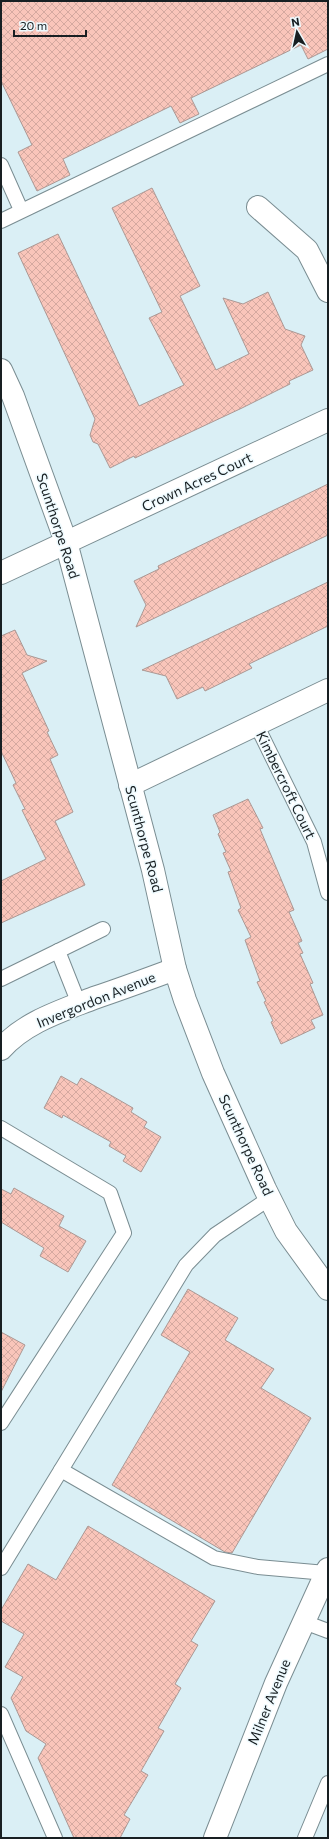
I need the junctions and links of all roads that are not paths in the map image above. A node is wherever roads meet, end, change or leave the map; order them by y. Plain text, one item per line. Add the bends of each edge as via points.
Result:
1 (328, 64) edge
2 (1, 165) edge
3 (258, 207) dead end
4 (21, 210) junction
5 (1, 221) edge
6 (328, 290) edge
7 (1, 370) edge
8 (328, 420) edge
9 (66, 542) junction
10 (1, 573) edge
11 (328, 690) edge
12 (256, 724) junction
13 (130, 784) junction
14 (328, 893) edge
15 (103, 929) dead end
16 (58, 951) junction
17 (174, 969) junction
18 (1, 979) edge
19 (79, 1004) junction
20 (1, 1049) edge
21 (1, 1128) edge
22 (270, 1198) junction
23 (328, 1289) edge
24 (1, 1422) edge
25 (61, 1470) junction
26 (1, 1568) edge
27 (327, 1571) edge
28 (304, 1622) junction
29 (328, 1631) edge
30 (1, 1714) edge
31 (328, 1783) edge
32 (55, 1838) edge
33 (215, 1838) edge
34 (306, 1838) edge

1 - 4 lane
2 - 4 lane
3 - 6 street via 307,250
4 - 5 lane
7 - 9 street, Scunthorpe Road via 13,396
8 - 9 street, Crown Acres Court
9 - 10 street, Crown Acres Court
9 - 13 street, Scunthorpe Road
11 - 12 street, Kimbercroft Court
12 - 13 street, Kimbercroft Court
12 - 14 lane, Kimbercroft Court via 314,842
13 - 17 street, Scunthorpe Road via 161,901
15 - 16 lane
16 - 18 lane
16 - 19 lane
17 - 19 street, Invergordon Avenue
17 - 22 street, Scunthorpe Road via 213,1072
19 - 20 street, Invergordon Avenue via 38,1021 10,1039
21 - 24 lane via 110,1193 124,1233
22 - 23 street, Scunthorpe Road via 286,1230
22 - 25 lane via 215,1235 186,1265
25 - 26 lane
25 - 27 lane via 214,1558 258,1567
27 - 28 street, Milner Avenue
28 - 29 lane
28 - 33 street, Milner Avenue via 276,1683
30 - 32 lane
31 - 34 lane

